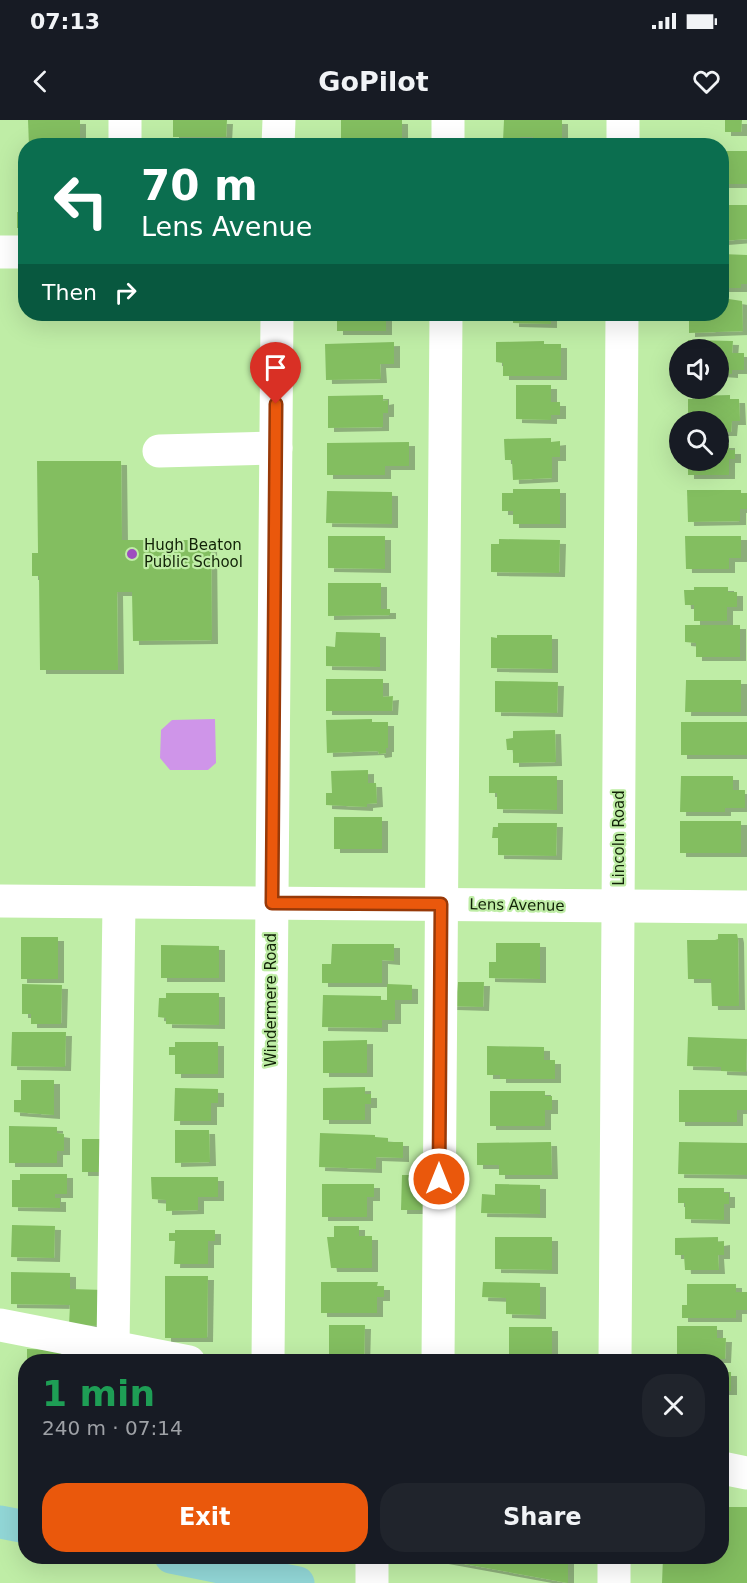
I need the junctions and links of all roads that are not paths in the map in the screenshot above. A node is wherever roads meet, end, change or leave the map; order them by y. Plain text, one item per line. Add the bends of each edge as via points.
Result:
1 (125, 120) edge
2 (279, 120) edge
3 (448, 120) edge
4 (623, 120) edge
5 (125, 138) edge
6 (278, 138) edge
7 (448, 138) edge
8 (623, 138) edge
9 (0, 252) edge
10 (18, 252) edge
11 (277, 321) edge
12 (446, 321) edge
13 (622, 321) edge
14 (276, 448) junction
15 (159, 451) dead end
16 (0, 901) edge
17 (119, 903) junction
18 (272, 903) junction
19 (441, 904) junction
20 (618, 906) junction
21 (747, 908) edge
22 (0, 1325) edge
23 (114, 1347) junction
24 (149, 1354) edge
25 (268, 1354) edge
26 (438, 1354) edge
27 (615, 1354) edge
28 (729, 1469) edge
29 (747, 1473) edge
30 (0, 1522) edge
31 (18, 1525) edge
32 (215, 1564) edge
33 (372, 1564) edge
34 (614, 1564) edge
35 (266, 1572) edge
36 (298, 1583) edge
37 (372, 1583) edge
38 (614, 1583) edge

1 - 5 street
2 - 6 street
3 - 7 street
4 - 8 street
9 - 10 street
11 - 14 street, Windermere Road
12 - 19 street
13 - 20 street, Lincoln Road
14 - 15 street
14 - 18 street, Windermere Road via 263,669
16 - 17 street, Lens Avenue
17 - 18 street, Lens Avenue
17 - 23 street
18 - 19 street, Lens Avenue
18 - 25 street, Windermere Road
19 - 20 street, Lens Avenue
19 - 26 street
20 - 21 street, Lens Avenue
20 - 27 street, Lincoln Road
22 - 23 street
23 - 24 street
28 - 29 street
30 - 31 main road
32 - 35 main road
33 - 37 street
34 - 38 street
35 - 36 main road

